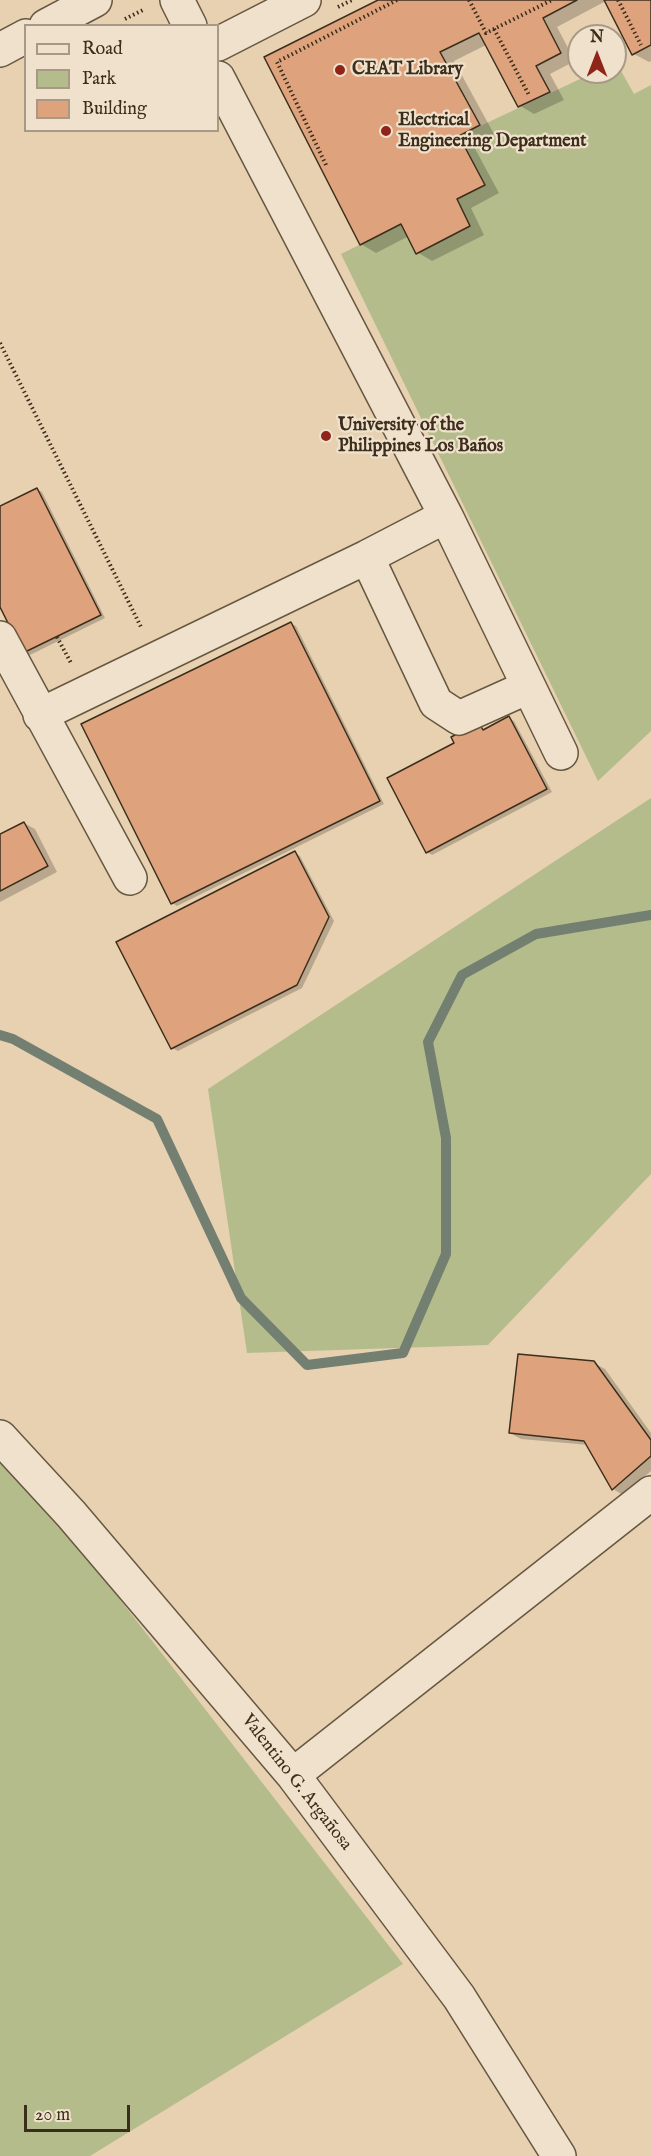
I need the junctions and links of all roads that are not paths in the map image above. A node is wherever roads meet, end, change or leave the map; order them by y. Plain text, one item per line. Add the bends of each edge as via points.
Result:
1 (95, 0) edge
2 (304, 0) edge
3 (164, 3) edge
4 (50, 24) edge
5 (188, 24) edge
6 (24, 37) edge
7 (219, 43) edge
8 (0, 50) edge
9 (219, 80) edge
10 (446, 516) junction
11 (367, 557) junction
12 (0, 638) edge
13 (528, 687) junction
14 (40, 715) junction
15 (561, 753) dead end
16 (130, 878) dead end
17 (0, 1437) edge
18 (651, 1493) edge
19 (293, 1775) junction
20 (559, 2156) edge

1 - 4 street
2 - 7 street
3 - 5 street
6 - 8 street
9 - 10 street
10 - 11 street
10 - 13 street
11 - 13 street via 436,703 459,718
11 - 14 street
12 - 14 street
13 - 15 street
14 - 16 street
17 - 19 street, Valentino G. Argañosa via 71,1514
18 - 19 street
19 - 20 street, Valentino G. Argañosa via 459,1997

